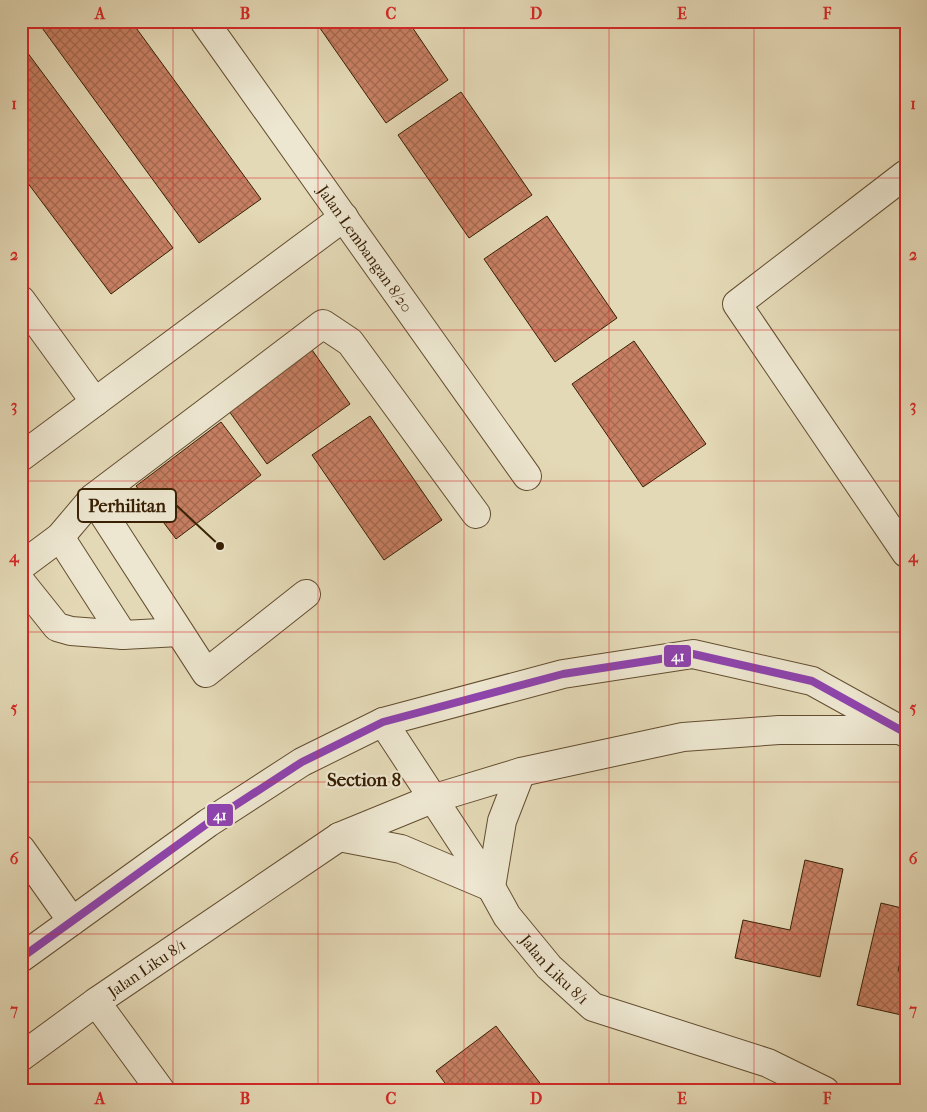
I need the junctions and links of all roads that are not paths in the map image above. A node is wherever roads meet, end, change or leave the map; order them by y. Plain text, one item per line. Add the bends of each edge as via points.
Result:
1 (204, 21) edge
2 (906, 174) edge
3 (344, 216) junction
4 (21, 300) edge
5 (95, 402) junction
6 (21, 457) edge
7 (527, 476) dead end
8 (93, 498) junction
9 (476, 514) dead end
10 (60, 538) junction
11 (906, 553) edge
12 (21, 566) edge
13 (21, 582) edge
14 (306, 594) dead end
15 (179, 632) junction
16 (123, 635) junction
17 (382, 722) junction
18 (904, 732) edge
19 (521, 772) junction
20 (432, 799) junction
21 (339, 837) junction
22 (21, 849) edge
23 (490, 887) junction
24 (72, 921) junction
25 (21, 958) edge
26 (96, 1002) junction
27 (21, 1057) edge
28 (161, 1091) edge
29 (825, 1091) edge

1 - 3 street, Jalan Lembangan 8/20
2 - 11 street via 737,304
3 - 5 street
3 - 7 street, Jalan Lembangan 8/20
4 - 5 street
5 - 6 street
8 - 9 street via 323,324 350,342
8 - 10 street
8 - 15 street
10 - 12 street
10 - 16 street
13 - 16 street via 57,627
14 - 15 street via 206,673
15 - 16 street
17 - 18 street, Jalan Liku 8/1 via 563,674 693,654 812,681
17 - 20 street, Jalan Liku 8/1
17 - 24 street, Jalan Liku 8/1 via 302,762 208,823
18 - 19 street, Jalan Liku 8/1 via 779,730 683,737
19 - 20 street, Jalan Liku 8/1
19 - 23 street via 502,821
20 - 21 street, Jalan Liku 8/1
20 - 23 street, Jalan Liku 8/1
21 - 23 street via 401,849
21 - 26 street, Jalan Liku 8/1
22 - 24 street
23 - 29 street, Jalan Liku 8/1 via 507,916 549,967 593,1007 768,1063
24 - 25 street, Jalan Liku 8/1
26 - 27 street, Jalan Liku 8/1
26 - 28 street

